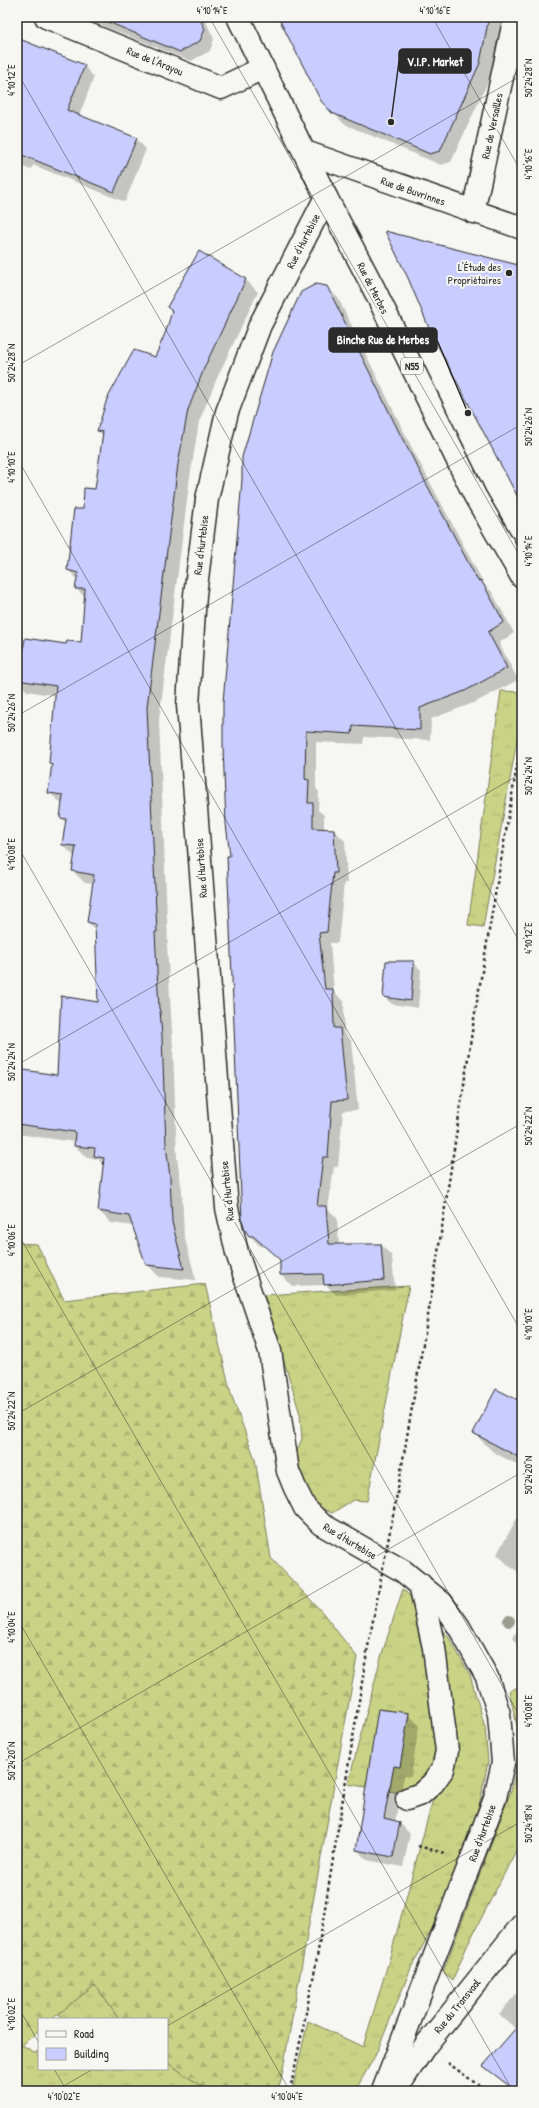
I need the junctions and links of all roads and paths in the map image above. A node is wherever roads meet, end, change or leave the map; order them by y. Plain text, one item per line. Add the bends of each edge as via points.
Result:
1 (46, 17) edge
2 (238, 17) edge
3 (515, 17) edge
4 (263, 68) junction
5 (305, 152) junction
6 (326, 197) junction
7 (473, 212) junction
8 (522, 228) edge
9 (522, 577) edge
10 (522, 736) edge
11 (420, 1584) junction
12 (407, 1799) dead end
13 (522, 1925) edge
14 (425, 2046) junction
15 (290, 2091) edge
16 (383, 2091) edge
17 (395, 2091) edge
18 (486, 2091) edge

1 - 4 street, Rue de l'Arayou via 221,88
2 - 4 street, Rue de Merbes / N55
3 - 7 street, Rue de Versailles
4 - 5 street, Rue de Merbes / N55
5 - 6 street, Rue de Merbes / N55
5 - 7 street, Rue de Buvrinnes
6 - 9 street, Rue de Merbes / N55 via 475,496
6 - 11 street, Rue d'Hurtebise via 260,325 227,412 207,499 196,595 188,705 227,1208 237,1253 270,1351 288,1471 306,1508 321,1524 403,1571
7 - 8 street, Rue de Buvrinnes
10 - 15 path, bridge via 474,1018 431,1298 367,1652 315,1969
11 - 12 street via 434,1648 447,1751 443,1769 433,1784 421,1794
11 - 16 street, Rue d'Hurtebise via 442,1603 487,1677 499,1714 503,1763 484,1830
13 - 14 street, Rue du Transvaal
14 - 17 street, Rue du Transvaal
14 - 18 path

